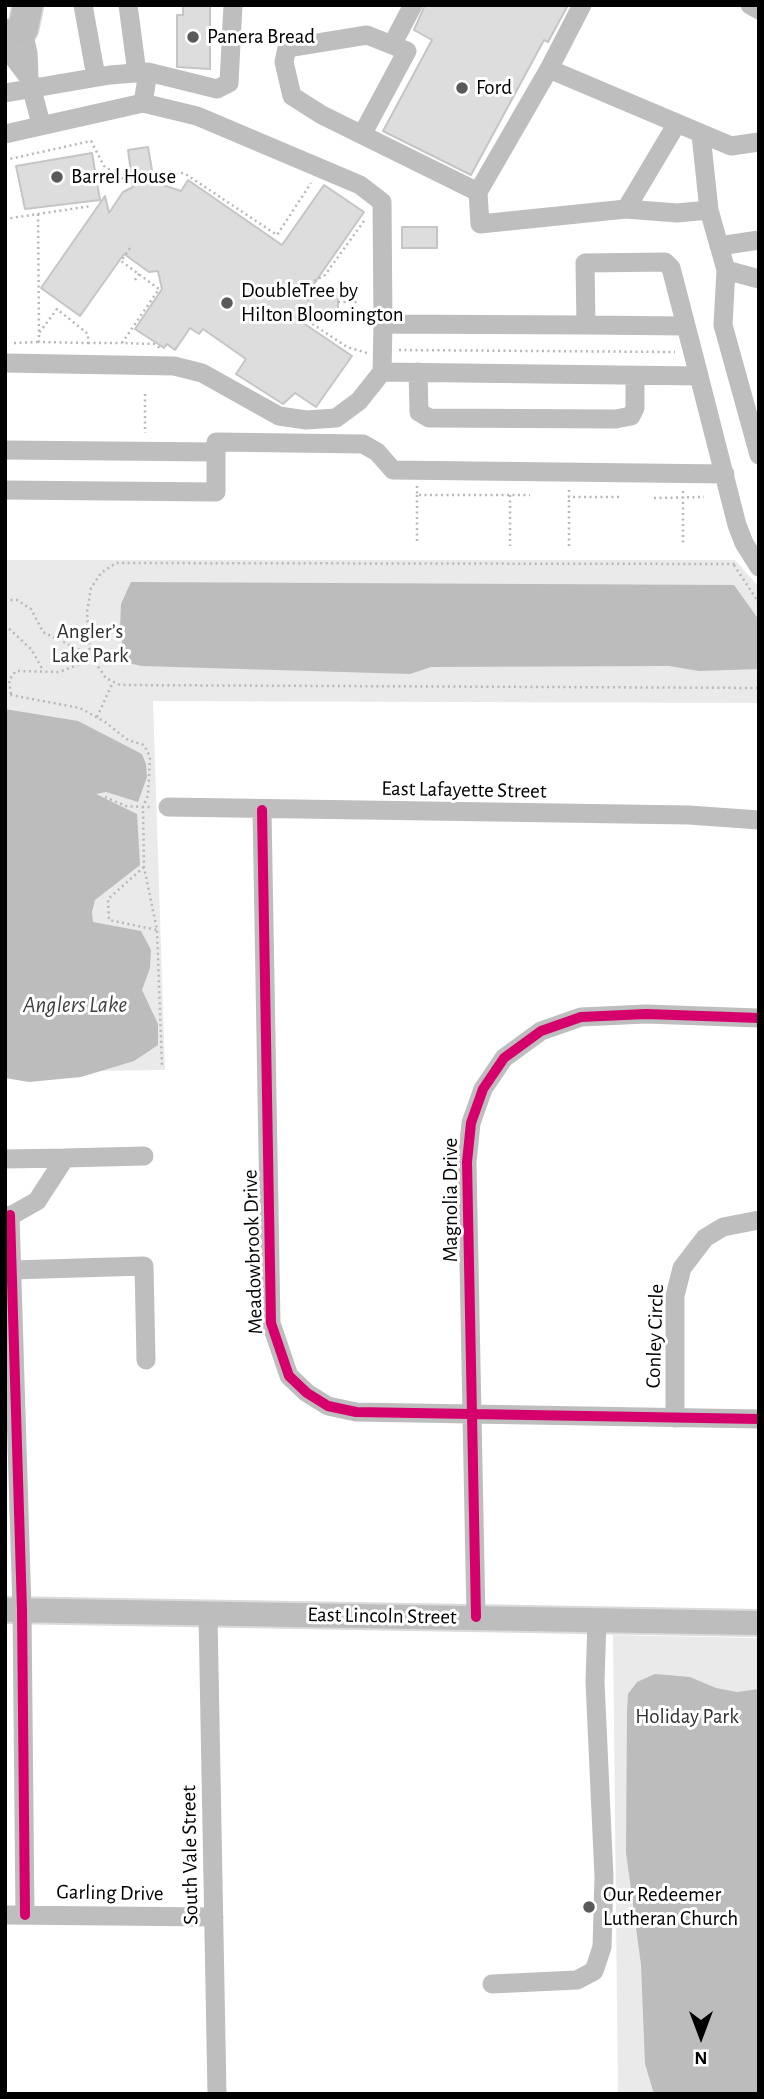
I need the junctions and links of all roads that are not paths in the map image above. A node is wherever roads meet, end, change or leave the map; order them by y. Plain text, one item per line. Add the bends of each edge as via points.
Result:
1 (83, 5) edge
2 (128, 5) edge
3 (233, 5) edge
4 (413, 5) edge
5 (582, 5) edge
6 (750, 5) edge
7 (759, 10) edge
8 (14, 21) edge
9 (393, 45) junction
10 (549, 69) junction
11 (142, 72) junction
12 (96, 77) junction
13 (30, 83) junction
14 (5, 93) edge
15 (143, 103) junction
16 (41, 124) junction
17 (676, 125) junction
18 (363, 133) junction
19 (5, 134) edge
20 (701, 135) junction
21 (759, 142) edge
22 (478, 192) junction
23 (626, 209) junction
24 (709, 210) junction
25 (759, 240) edge
26 (719, 246) junction
27 (726, 270) junction
28 (759, 279) edge
29 (383, 324) junction
30 (586, 325) junction
31 (686, 326) junction
32 (5, 363) edge
33 (382, 372) junction
34 (418, 372) junction
35 (635, 375) junction
36 (699, 376) junction
37 (752, 399) edge
38 (5, 450) edge
39 (216, 452) junction
40 (759, 455) edge
41 (725, 474) junction
42 (5, 490) edge
43 (756, 562) edge
44 (168, 807) road end
45 (262, 810) junction
46 (759, 820) edge
47 (759, 1018) edge
48 (144, 1156) dead end
49 (65, 1158) junction
50 (5, 1159) edge
51 (7, 1215) edge
52 (759, 1220) edge
53 (12, 1270) junction
54 (146, 1360) dead end
55 (474, 1415) junction
56 (675, 1418) junction
57 (759, 1419) edge
58 (13, 1610) edge
59 (208, 1614) junction
60 (476, 1618) junction
61 (597, 1620) junction
62 (759, 1623) edge
63 (15, 1915) edge
64 (214, 1917) junction
65 (492, 1984) dead end
66 (217, 2094) edge

1 - 12 street
2 - 11 street
3 - 11 street via 229,83 217,89
4 - 9 street
5 - 10 street
6 - 7 street
8 - 13 street
9 - 18 street via 407,51
9 - 18 street via 367,35 287,48 284,62 292,96
10 - 17 street
10 - 22 street
11 - 12 street
11 - 15 street
12 - 13 street
13 - 14 street
13 - 16 street
15 - 16 street
15 - 29 street via 197,116 360,185 382,202
16 - 19 street
17 - 20 street
17 - 23 street
18 - 22 street
20 - 21 street via 731,146
20 - 24 street
22 - 23 street via 480,224
23 - 24 street
24 - 26 street
25 - 26 street
26 - 27 street
27 - 28 street
27 - 37 street via 723,325
29 - 30 street
29 - 33 street
30 - 31 street
30 - 31 street via 585,263 665,262 671,268
31 - 36 street
32 - 33 street via 174,366 202,373 279,416 306,420 336,418 359,401
33 - 34 street
34 - 35 street
34 - 35 street via 419,412 429,418 631,416
35 - 36 street
36 - 41 street
37 - 40 street
38 - 39 street
39 - 41 street via 216,442 363,444 393,470
39 - 42 street via 216,492
41 - 43 street via 737,525
44 - 45 street, East Lafayette Street
45 - 46 street, East Lafayette Street via 689,815
45 - 55 street, Meadowbrook Drive via 271,1323 281,1357 289,1376 328,1406 356,1412
47 - 55 street, Magnolia Drive via 581,1017 541,1031 504,1058 483,1089 471,1124 467,1162
48 - 49 street
49 - 50 street
49 - 51 street via 37,1201
51 - 53 street
52 - 56 street, Conley Circle via 723,1227 705,1238 682,1268 675,1296
53 - 54 street via 144,1266
53 - 58 street
55 - 56 street, Meadowbrook Drive
55 - 60 street, Magnolia Drive
56 - 57 street, Meadowbrook Drive
58 - 59 main road, East Lincoln Street
58 - 63 street
59 - 60 main road, East Lincoln Street
59 - 64 street, South Vale Street
60 - 61 main road, East Lincoln Street
61 - 62 main road, East Lincoln Street
61 - 65 street via 602,1947 594,1971 578,1980
63 - 64 street, Garling Drive
64 - 66 street, South Vale Street

